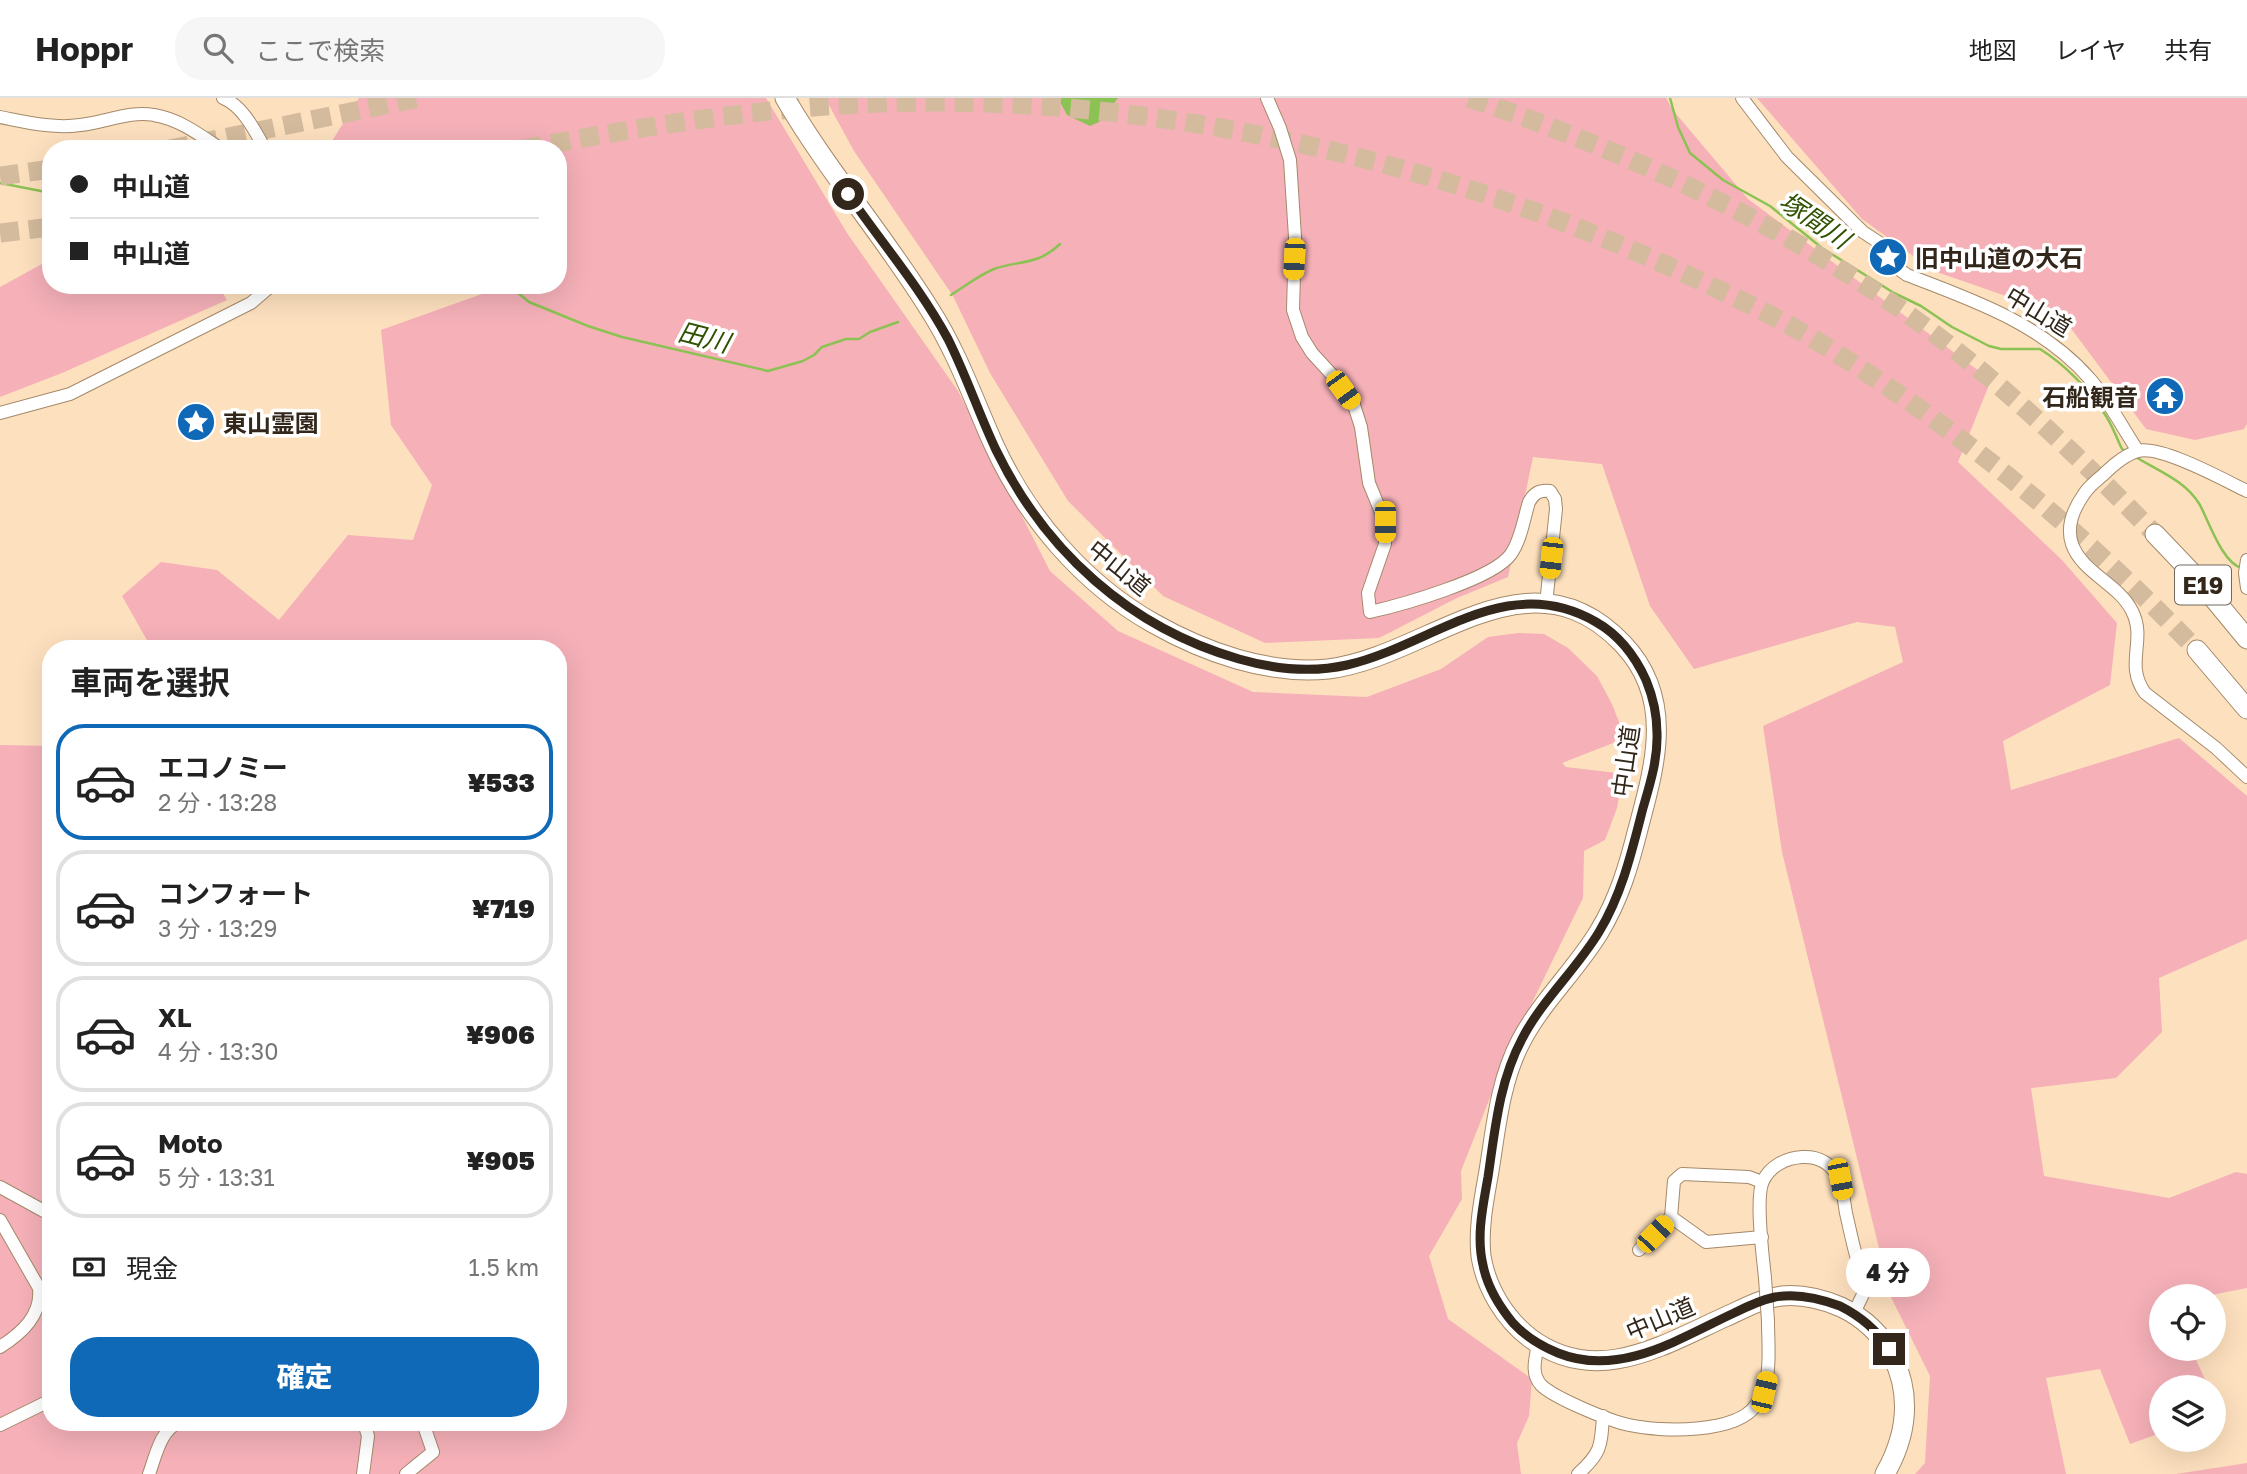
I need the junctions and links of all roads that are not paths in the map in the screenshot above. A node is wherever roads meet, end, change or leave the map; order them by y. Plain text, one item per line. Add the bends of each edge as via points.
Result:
1 (223, 98) edge
2 (785, 98) edge
3 (1266, 98) edge
4 (1742, 98) edge
5 (0, 117) edge
6 (207, 140) edge
7 (259, 140) edge
8 (262, 294) edge
9 (0, 413) edge
10 (2138, 451) junction
11 (2247, 491) edge
12 (2155, 534) tunnel mouth
13 (2246, 564) edge
14 (2247, 587) edge
15 (1546, 604) junction
16 (2247, 639) edge
17 (2197, 650) tunnel mouth
18 (2244, 706) edge
19 (2247, 777) edge
20 (1762, 1182) junction
21 (0, 1187) edge
22 (42, 1210) edge
23 (1671, 1217) junction
24 (0, 1220) edge
25 (1762, 1237) junction
26 (1639, 1250) dead end
27 (1854, 1313) junction
28 (1538, 1344) junction
29 (0, 1347) edge
30 (42, 1404) edge
31 (1604, 1416) junction
32 (0, 1424) edge
33 (168, 1431) edge
34 (366, 1431) edge
35 (426, 1431) edge
36 (149, 1474) edge
37 (363, 1474) edge
38 (406, 1474) edge
39 (1578, 1474) edge
40 (1885, 1474) edge

1 - 7 street via 246,117
2 - 15 highway, 中山道 via 935,316 995,448 1027,504 1063,551 1123,604 1211,650 1268,666 1306,670 1372,658 1488,610
3 - 15 street via 1290,160 1293,310 1312,353 1353,402 1369,483 1385,522 1385,544 1368,593 1370,612 1408,604 1498,566 1511,554 1529,502 1542,491 1549,491 1556,509
4 - 10 street, 中山道 via 1787,157 1863,232 1889,249 1900,270 2022,324 2070,358 2109,403
5 - 6 street via 78,126 153,114 180,123
8 - 9 street via 70,394
10 - 11 street via 2161,453
10 - 19 street via 2086,490 2071,520 2072,544 2131,608 2138,631 2138,683
12 - 16 highway, E19
13 - 14 street
15 - 28 highway, 中山道 via 1583,614 1607,628 1634,657 1653,700 1657,750 1615,903 1598,934 1523,1037 1497,1115 1481,1222 1483,1265 1501,1306
17 - 18 highway
20 - 23 street via 1749,1177 1682,1174 1674,1181
20 - 25 street
20 - 27 street via 1786,1159 1818,1158 1831,1166 1840,1179 1857,1263 1867,1286
21 - 22 street
23 - 25 street via 1706,1242
23 - 26 street
24 - 29 street via 39,1288 40,1300 26,1326
25 - 31 street, bridge via 1769,1371 1755,1408 1739,1420 1712,1427 1657,1429
27 - 28 highway, 中山道 via 1817,1298 1770,1298 1618,1361 1568,1357
27 - 40 highway, 中山道 via 1880,1336 1901,1379 1904,1423
28 - 31 street via 1534,1368 1540,1384
30 - 32 street
31 - 39 street via 1601,1447
33 - 36 street
34 - 37 street
35 - 38 street via 433,1452

